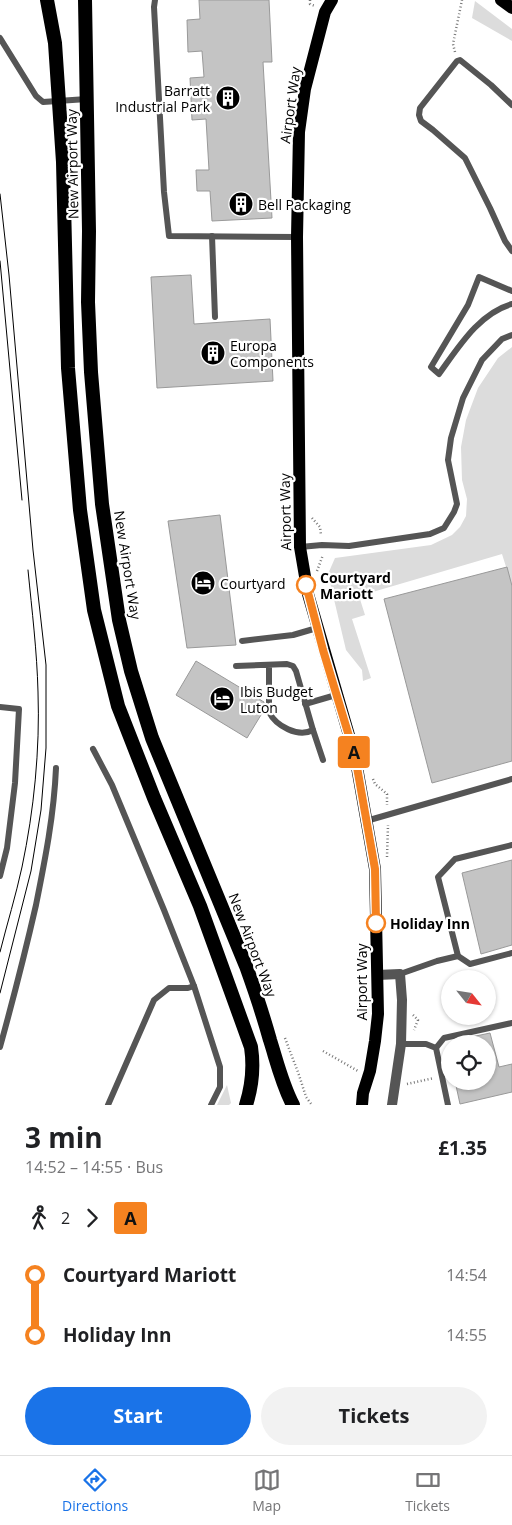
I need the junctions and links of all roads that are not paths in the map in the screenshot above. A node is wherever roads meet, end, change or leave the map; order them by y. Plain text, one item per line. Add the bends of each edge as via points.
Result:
1 (47, 0) edge
2 (85, 0) edge
3 (155, 0) edge
4 (332, 0) edge
5 (501, 0) edge
6 (324, 6) edge
7 (512, 8) edge
8 (0, 38) edge
9 (87, 99) junction
10 (58, 101) junction
11 (512, 105) edge
12 (212, 236) junction
13 (297, 237) junction
14 (512, 251) edge
15 (512, 291) edge
16 (512, 304) edge
17 (215, 317) dead end
18 (512, 335) edge
19 (300, 547) junction
20 (317, 628) junction
21 (242, 641) dead end
22 (269, 665) junction
23 (236, 666) dead end
24 (336, 695) junction
25 (305, 704) junction
26 (0, 707) edge
27 (313, 730) junction
28 (93, 749) dead end
29 (322, 760) dead end
30 (56, 768) dead end
31 (512, 778) edge
32 (366, 821) junction
33 (512, 845) edge
34 (0, 876) edge
35 (512, 952) edge
36 (458, 956) junction
37 (400, 974) junction
38 (377, 975) junction
39 (194, 986) junction
40 (512, 1024) edge
41 (401, 1044) junction
42 (0, 1047) edge
43 (436, 1048) junction
44 (362, 1099) edge
45 (108, 1105) edge
46 (211, 1105) edge
47 (246, 1105) edge
48 (293, 1105) edge
49 (353, 1105) edge
50 (392, 1105) edge
51 (448, 1105) edge

1 - 10 highway, New Airport Way via 55,43
2 - 9 highway, New Airport Way
3 - 12 lane via 169,236
4 - 6 main road, Airport Way
5 - 7 main road
6 - 13 main road, Airport Way via 299,132
8 - 10 lane via 36,96 43,102
9 - 10 lane
9 - 48 highway, New Airport Way via 88,302 92,372 102,504 120,620 131,671 152,738 246,966
10 - 47 highway, New Airport Way via 63,162 68,368 80,510 94,610 118,706 200,906 251,1047 253,1076
11 - 14 lane via 460,60 420,108 419,115 421,121 465,158
12 - 13 lane
12 - 17 lane
13 - 19 main road, Airport Way
15 - 16 lane via 479,277 468,305 431,367 439,374 483,320
18 - 19 lane via 502,339 482,360 463,398 448,460 457,504 444,528 430,534 349,546
19 - 20 main road, Airport Way
20 - 21 lane via 293,635
20 - 24 main road, Airport Way
22 - 23 lane
22 - 25 lane via 293,666
22 - 27 lane via 269,712 294,732 306,734
24 - 25 lane
24 - 32 main road, Airport Way via 355,756
25 - 27 lane
26 - 34 lane via 19,709 15,783
27 - 29 lane
28 - 39 lane via 112,785
30 - 42 lane via 45,861
31 - 32 lane
32 - 38 main road, Airport Way via 375,869
33 - 36 lane via 455,858 438,877
35 - 36 lane via 470,964
36 - 37 lane
37 - 38 street
37 - 41 street
38 - 44 main road, Airport Way via 375,1041
39 - 45 lane via 169,988 154,1000
39 - 46 lane via 220,1067 220,1087
40 - 43 lane via 444,1038
41 - 43 lane via 426,1044
41 - 50 street
43 - 51 lane
44 - 49 main road, Airport Way

